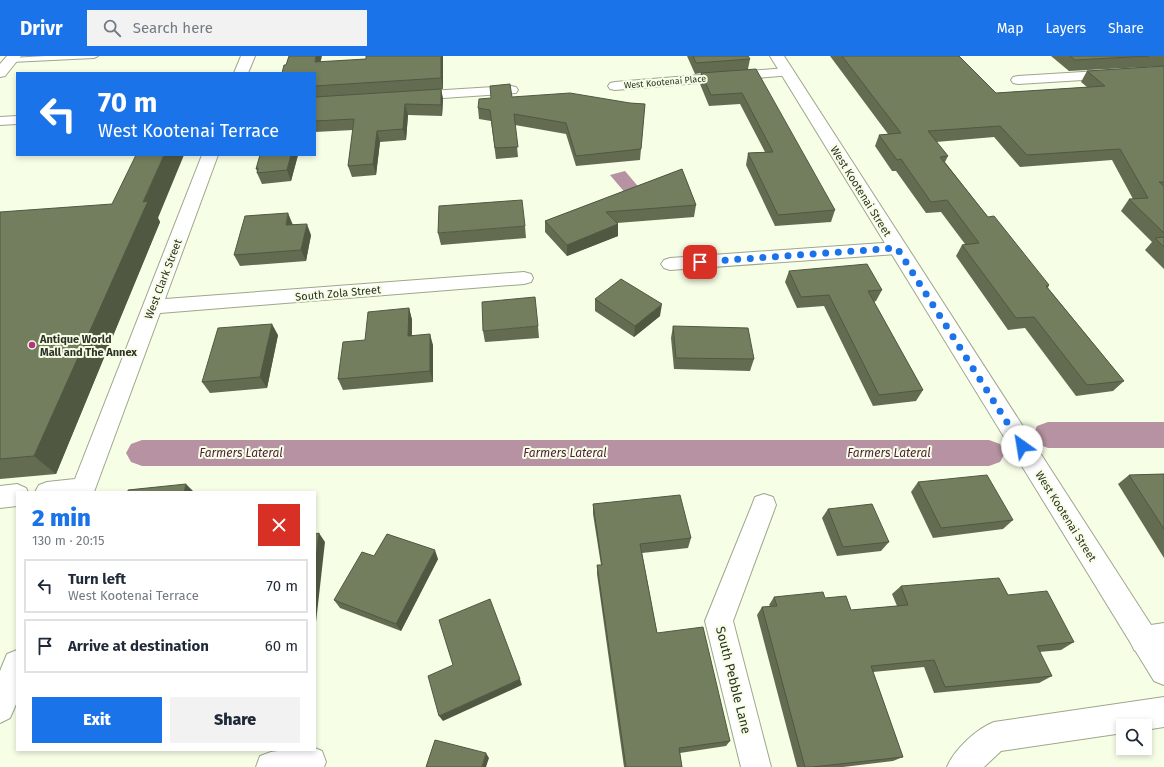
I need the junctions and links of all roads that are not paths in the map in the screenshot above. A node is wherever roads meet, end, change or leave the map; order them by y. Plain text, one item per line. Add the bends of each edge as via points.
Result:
1 (94, 56) edge
2 (248, 56) edge
3 (12, 58) edge
4 (782, 64) edge
5 (1164, 71) edge
6 (241, 72) edge
7 (0, 73) edge
8 (1018, 80) dead end
9 (615, 86) dead end
10 (511, 90) edge
11 (401, 97) edge
12 (16, 120) edge
13 (0, 121) edge
14 (210, 156) edge
15 (897, 248) junction
16 (670, 264) dead end
17 (524, 278) dead end
18 (152, 307) junction
19 (83, 490) edge
20 (65, 491) edge
21 (16, 495) edge
22 (0, 497) edge
23 (764, 505) dead end
24 (1154, 638) edge
25 (16, 667) edge
26 (1164, 671) edge
27 (0, 708) edge
28 (1164, 712) edge
29 (310, 762) dead end
30 (271, 767) edge
31 (756, 767) edge
32 (962, 767) edge

1 - 3 lane
2 - 6 street
3 - 7 street
4 - 9 street, West Kootenai Place
4 - 15 street, West Kootenai Street
5 - 8 street
10 - 11 street
12 - 13 street
14 - 18 street, West Clark Street
15 - 16 street
15 - 24 street, West Kootenai Street
17 - 18 street, South Zola Street
18 - 19 street, West Clark Street
19 - 20 street
21 - 22 street
23 - 31 street, South Pebble Lane via 719,621
24 - 26 street, West Kootenai Street
25 - 27 street
28 - 32 street via 994,737
29 - 30 street

